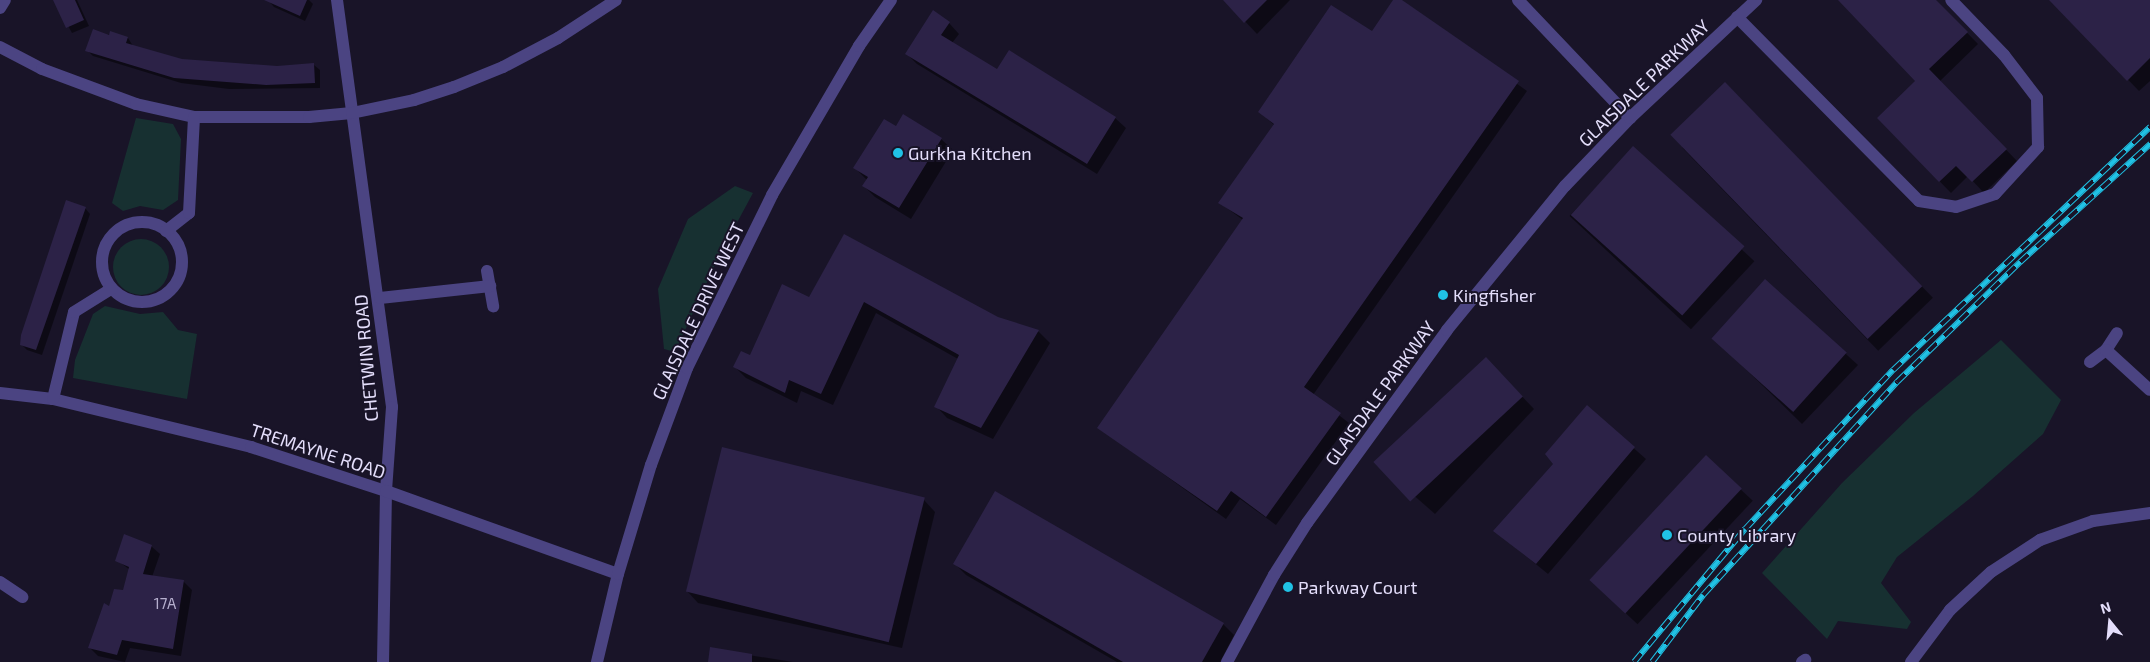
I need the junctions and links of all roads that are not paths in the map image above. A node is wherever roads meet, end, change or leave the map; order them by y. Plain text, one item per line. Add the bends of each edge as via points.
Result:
1 (5, 0) edge
2 (337, 0) edge
3 (616, 0) edge
4 (890, 0) edge
5 (1518, 0) edge
6 (1756, 0) edge
7 (1951, 0) edge
8 (0, 8) edge
9 (1737, 17) junction
10 (0, 47) edge
11 (352, 113) junction
12 (194, 117) junction
13 (1630, 118) junction
14 (166, 231) junction
15 (487, 272) dead end
16 (490, 286) junction
17 (111, 288) junction
18 (380, 298) junction
19 (493, 306) dead end
20 (2117, 333) dead end
21 (2106, 350) junction
22 (2090, 362) dead end
23 (2150, 390) edge
24 (0, 393) edge
25 (53, 398) junction
26 (386, 491) junction
27 (2150, 513) edge
28 (618, 574) junction
29 (1, 585) edge
30 (22, 598) dead end
31 (383, 662) edge
32 (597, 662) edge
33 (1227, 662) edge
34 (1911, 662) edge

1 - 8 street
2 - 11 street, CHETWIN ROAD
3 - 11 street via 558,38 503,67 414,100
4 - 28 street, GLAISDALE DRIVE WEST via 858,46 772,195 687,368 651,465
5 - 13 street
6 - 9 street, GLAISDALE PARKWAY
7 - 9 street via 2004,55 2037,98 2038,147 1995,194 1956,208 1918,201
9 - 13 street, GLAISDALE PARKWAY
10 - 12 street via 108,95
11 - 12 street via 300,117
11 - 18 street, CHETWIN ROAD via 365,221
12 - 14 street via 189,213
13 - 33 street, GLAISDALE PARKWAY via 1565,186 1447,330 1375,425 1274,575
14 - 17 street via 145,222 119,230 106,244 103,254 102,267
14 - 17 street via 179,247 182,263 178,280 169,292 144,302 126,300
15 - 16 street
16 - 18 street
16 - 19 street
17 - 25 street via 74,312
18 - 26 street, CHETWIN ROAD via 392,407
20 - 21 street
21 - 22 street
21 - 23 street
24 - 25 street, TREMAYNE ROAD
25 - 26 street, TREMAYNE ROAD via 251,447
26 - 28 street, TREMAYNE ROAD
26 - 31 street, CHETWIN ROAD
27 - 34 street via 2092,521 2040,540 1991,572 1950,610
28 - 32 street, GLAISDALE DRIVE WEST
29 - 30 street

